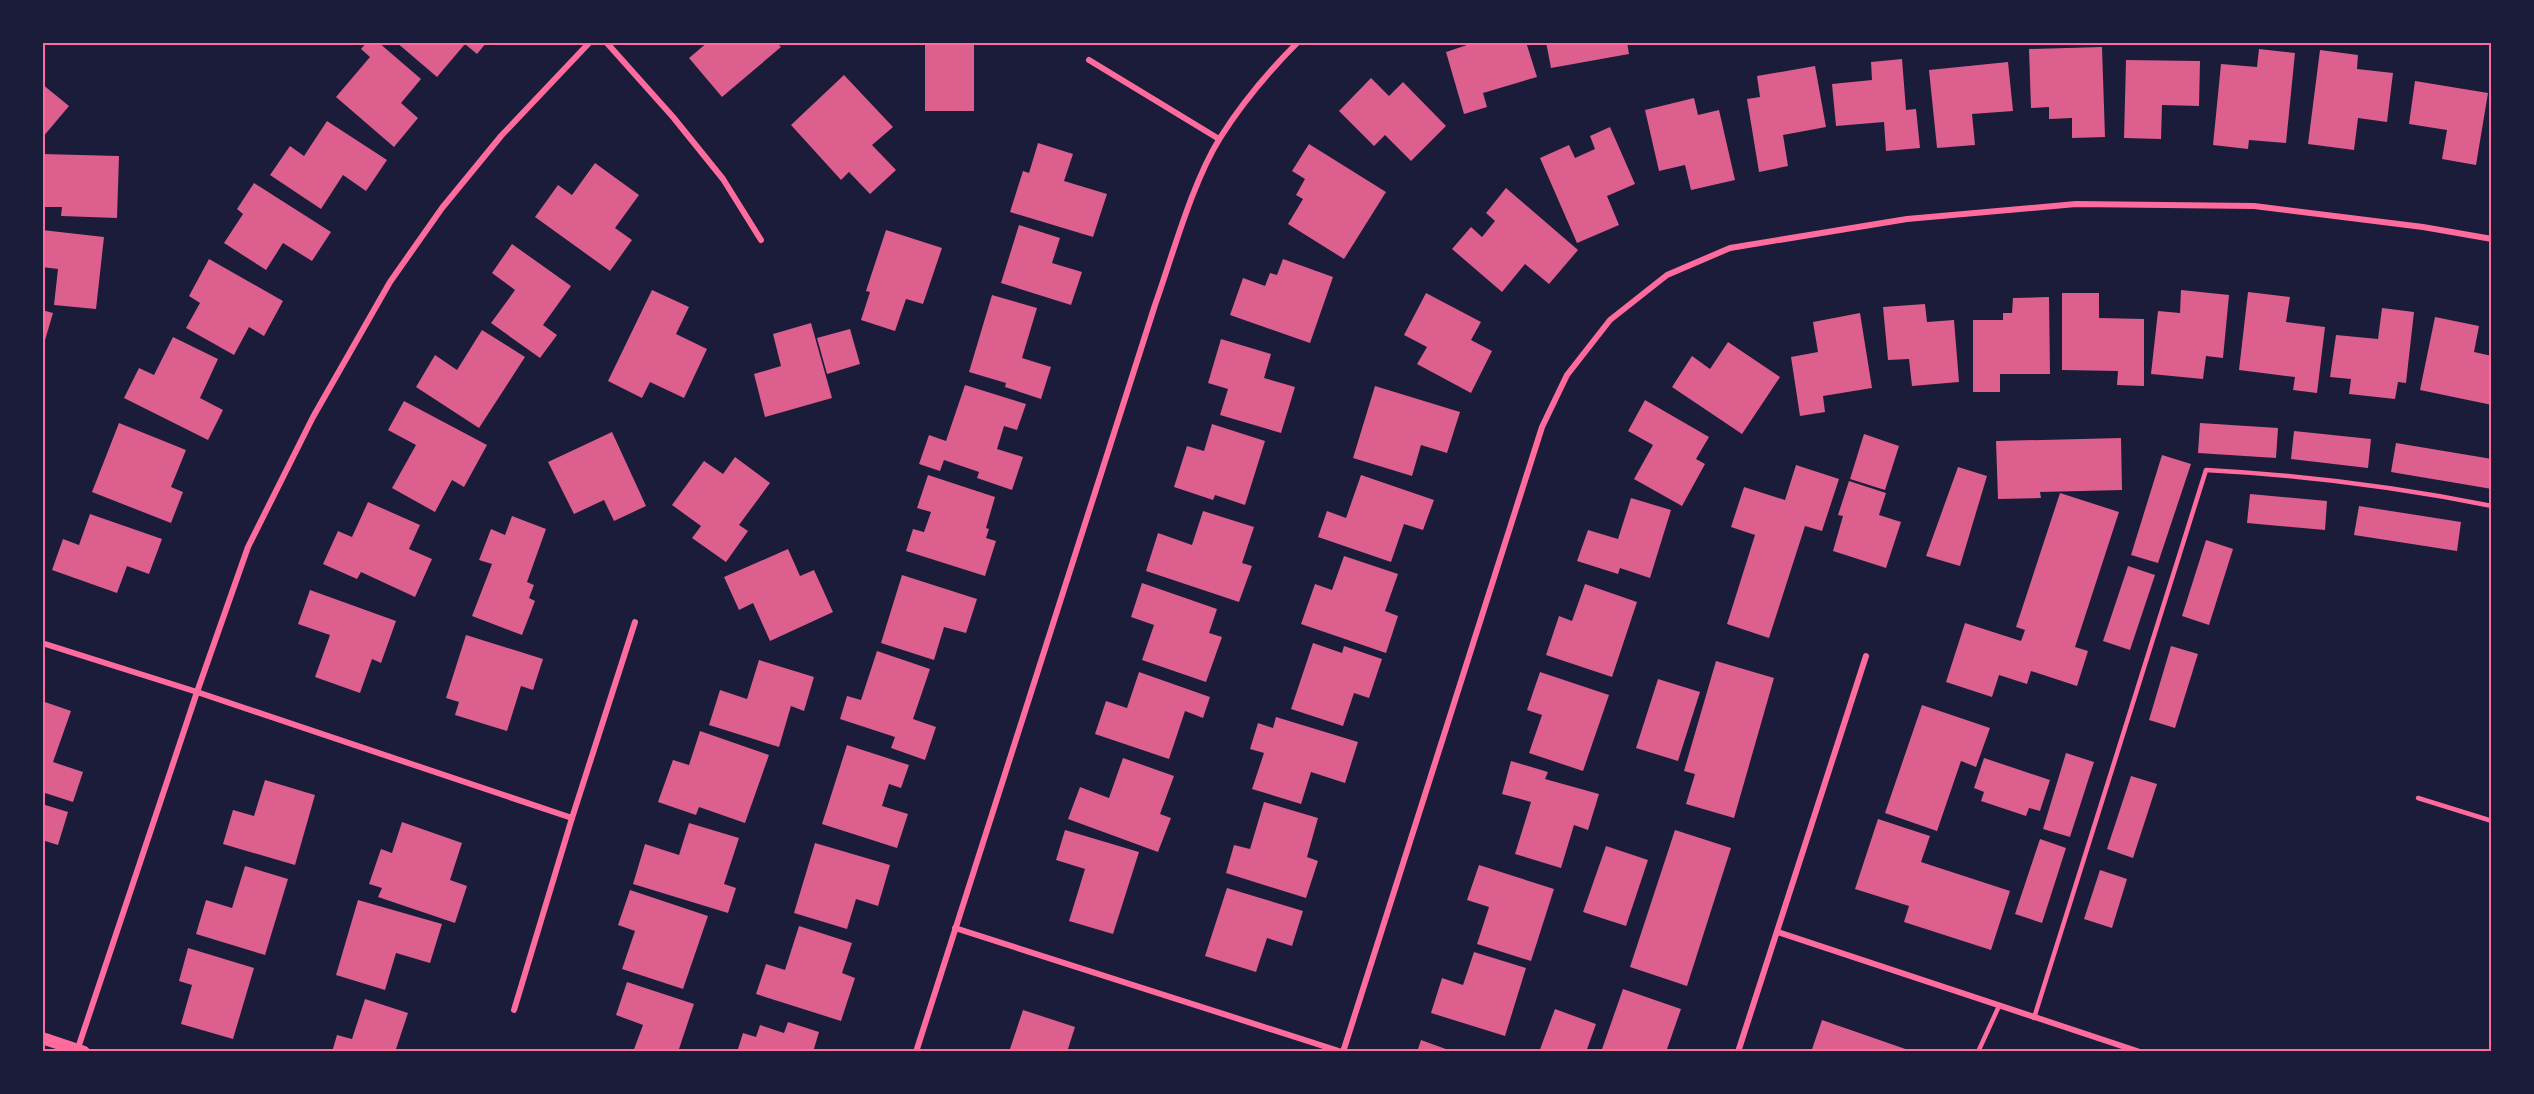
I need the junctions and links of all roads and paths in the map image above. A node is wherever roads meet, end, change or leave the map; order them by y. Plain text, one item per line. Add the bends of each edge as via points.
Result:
1 (590, 42) edge
2 (606, 42) edge
3 (1298, 42) edge
4 (1089, 60) dead end
5 (1219, 139) junction
6 (2492, 239) edge
7 (761, 240) dead end
8 (2492, 506) edge
9 (635, 622) dead end
10 (42, 643) edge
11 (1866, 656) dead end
12 (197, 692) junction
13 (2418, 798) dead end
14 (572, 818) junction
15 (2492, 821) edge
16 (955, 928) junction
17 (1778, 932) junction
18 (1999, 1006) junction
19 (514, 1010) dead end
20 (2034, 1018) junction
21 (42, 1038) edge
22 (79, 1051) edge
23 (916, 1052) edge
24 (1343, 1052) edge
25 (1738, 1052) edge
26 (1978, 1052) edge
27 (2140, 1052) edge

1 - 12 street via 501,136 442,208 390,282 313,417 248,547
2 - 7 street via 723,179
3 - 5 street via 1271,68
4 - 5 street
5 - 16 street via 1155,305
6 - 24 street via 2254,206 2076,204 1907,219 1730,248 1667,275 1610,320 1567,375 1542,427
8 - 20 lane via 2371,484 2206,470
9 - 14 street
10 - 12 street
11 - 17 street
12 - 14 street
12 - 22 street
13 - 15 lane
14 - 19 street
16 - 23 street
16 - 24 street
17 - 18 street
17 - 25 street
18 - 20 street
18 - 26 lane
20 - 27 street
21 - 22 main road

